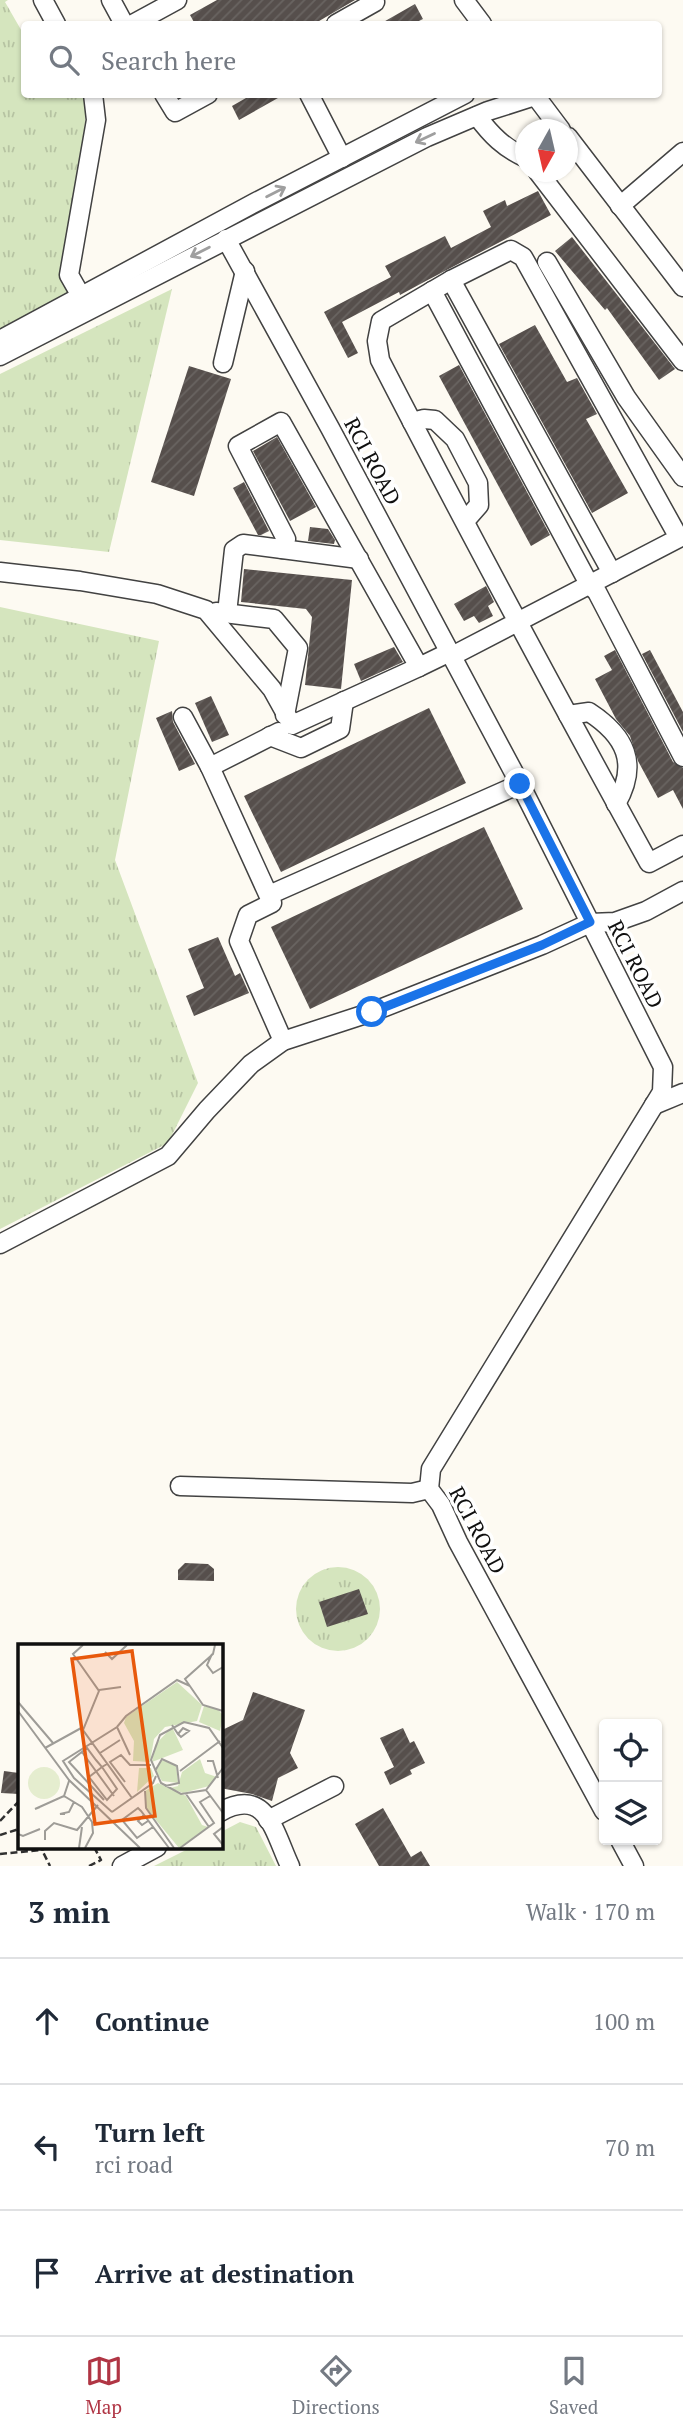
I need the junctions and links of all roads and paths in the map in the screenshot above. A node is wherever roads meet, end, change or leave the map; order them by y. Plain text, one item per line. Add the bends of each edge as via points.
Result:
1 (43, 0) edge
2 (111, 0) edge
3 (177, 0) edge
4 (374, 0) edge
5 (464, 0) edge
6 (54, 21) edge
7 (122, 21) edge
8 (138, 21) edge
9 (342, 21) edge
10 (480, 21) edge
11 (95, 98) edge
12 (167, 98) edge
13 (200, 98) edge
14 (311, 98) edge
15 (457, 98) edge
16 (526, 98) edge
17 (537, 98) edge
18 (482, 113) junction
19 (553, 119) edge
20 (578, 150) edge
21 (683, 152) edge
22 (515, 153) edge
23 (342, 158) junction
24 (546, 182) edge
25 (620, 206) junction
26 (226, 239) junction
27 (547, 262) dead end
28 (245, 271) junction
29 (451, 280) junction
30 (683, 287) edge
31 (432, 291) junction
32 (81, 296) junction
33 (0, 340) edge
34 (0, 356) edge
35 (683, 361) edge
36 (223, 363) dead end
37 (412, 422) junction
38 (683, 477) edge
39 (466, 521) junction
40 (282, 550) junction
41 (359, 559) junction
42 (0, 572) edge
43 (612, 573) junction
44 (589, 584) junction
45 (206, 610) junction
46 (228, 613) junction
47 (519, 621) junction
48 (451, 654) junction
49 (419, 667) junction
50 (344, 701) junction
51 (568, 715) junction
52 (183, 717) dead end
53 (288, 720) junction
54 (270, 736) junction
55 (683, 757) edge
56 (210, 766) junction
57 (520, 784) junction
58 (616, 804) junction
59 (683, 845) edge
60 (683, 891) edge
61 (269, 895) junction
62 (590, 922) junction
63 (284, 1041) junction
64 (683, 1093) edge
65 (654, 1105) junction
66 (0, 1244) edge
67 (180, 1486) dead end
68 (429, 1489) junction
69 (334, 1786) dead end
70 (18, 1802) edge
71 (599, 1802) edge
72 (15, 1806) junction
73 (18, 1809) edge
74 (222, 1811) edge
75 (268, 1820) junction
76 (0, 1821) edge
77 (18, 1829) edge
78 (0, 1835) edge
79 (623, 1845) edge
80 (18, 1848) edge
81 (45, 1848) edge
82 (95, 1848) edge
83 (155, 1848) edge
84 (15, 1853) junction
85 (0, 1854) edge
86 (50, 1866) edge
87 (89, 1866) edge
88 (122, 1866) edge
89 (290, 1866) edge
90 (634, 1866) edge

1 - 6 street
2 - 7 street
3 - 8 street
4 - 9 street
5 - 10 street
11 - 32 street via 96,120 69,275
12 - 13 street via 175,111
14 - 23 street
15 - 23 street
16 - 18 street
17 - 19 street
18 - 22 street via 488,132
18 -> 26 street
20 - 25 street
21 - 25 street
32 -> 23 street
24 - 35 street
25 - 30 street
26 - 28 street, RCI ROAD
26 -> 34 street
27 - 38 street via 626,397
28 - 36 street
28 - 48 street, RCI ROAD
29 - 31 street
29 - 43 street
29 - 43 street via 511,250 523,257 679,538
31 - 37 street via 381,321 377,341 380,360
31 - 44 street
32 - 33 street
37 - 39 street
37 - 39 street via 435,420 455,439 478,483 479,505
39 - 47 street
40 - 41 street
40 - 41 street via 286,539 238,446 281,422
40 - 46 street via 243,544 234,550
41 - 49 street
42 - 45 street via 157,594
43 - 44 street
44 - 47 street
44 - 55 street
45 - 46 street
45 - 53 street via 272,689
46 - 53 street via 274,619 298,648
47 - 48 street
47 - 51 street
48 - 49 street
48 - 57 street, RCI ROAD
49 - 50 street
50 - 53 street
50 - 54 street via 340,729 302,748
51 - 58 street
51 - 58 street via 589,712 614,732 624,748 628,776
52 - 56 street
53 - 54 street
54 - 56 street
56 - 61 street
57 - 61 street
57 - 62 street, RCI ROAD
58 - 59 street via 649,863
60 - 62 street via 615,922
61 - 63 street via 272,903 248,915 239,941
62 - 63 street via 372,1012
62 - 65 street, RCI ROAD via 663,1067 662,1092
63 - 66 street via 251,1064 168,1156
64 - 65 street
65 - 68 street, RCI ROAD via 431,1469
67 - 68 street via 412,1493
68 - 71 street, RCI ROAD
69 - 75 street
70 - 72 path
72 - 73 path
72 - 76 path
74 - 75 street via 251,1803 264,1811
75 - 89 street
77 - 78 path
79 - 90 street
80 - 84 path
81 - 84 path
81 - 86 path
82 - 87 path via 101,1860
83 - 88 street
84 - 85 path

